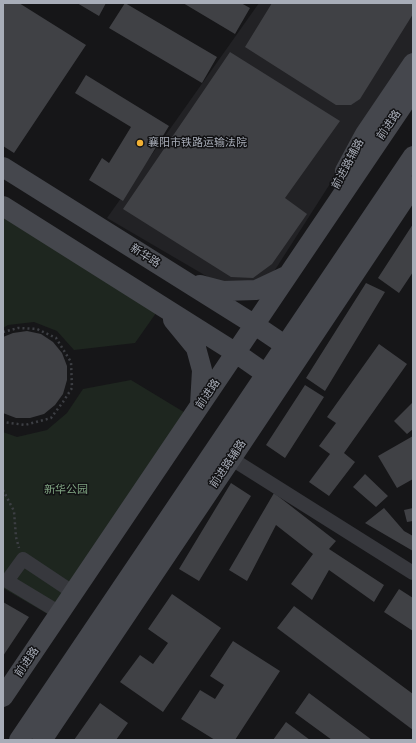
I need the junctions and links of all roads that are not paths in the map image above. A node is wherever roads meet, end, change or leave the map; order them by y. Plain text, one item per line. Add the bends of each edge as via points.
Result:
1 (413, 63) edge
2 (413, 90) edge
3 (413, 156) edge
4 (3, 167) edge
5 (413, 186) edge
6 (3, 206) edge
7 (290, 273) junction
8 (185, 281) junction
9 (162, 306) junction
10 (255, 325) junction
11 (286, 346) junction
12 (236, 353) junction
13 (266, 374) junction
14 (200, 406) junction
15 (223, 454) junction
16 (413, 573) edge
17 (5, 582) edge
18 (70, 590) junction
19 (56, 610) junction
20 (3, 675) edge
21 (3, 697) edge
22 (19, 740) edge
23 (42, 740) edge

1 - 7 main road, 前进路辅路 via 365,134
2 - 7 main road, 前进路
3 - 11 main road
4 - 8 main road, 新华路
5 - 15 main road, 前进路辅路
6 - 9 main road
7 - 8 main road via 256,290 223,291
7 - 10 main road, 前进路
8 - 10 main road, 新华路
9 - 12 main road
9 - 14 main road via 196,348 202,370
10 - 11 main road, 新华路
10 - 12 main road, 前进路
11 - 13 main road
12 - 13 main road
12 - 14 main road, 前进路
13 - 15 main road
14 - 18 main road, 前进路
15 - 16 street
15 - 22 main road
15 - 23 main road, 前进路辅路
17 - 18 street via 23,560
17 - 19 street
18 - 19 main road, 前进路
19 - 20 main road
19 - 21 main road, 前进路

